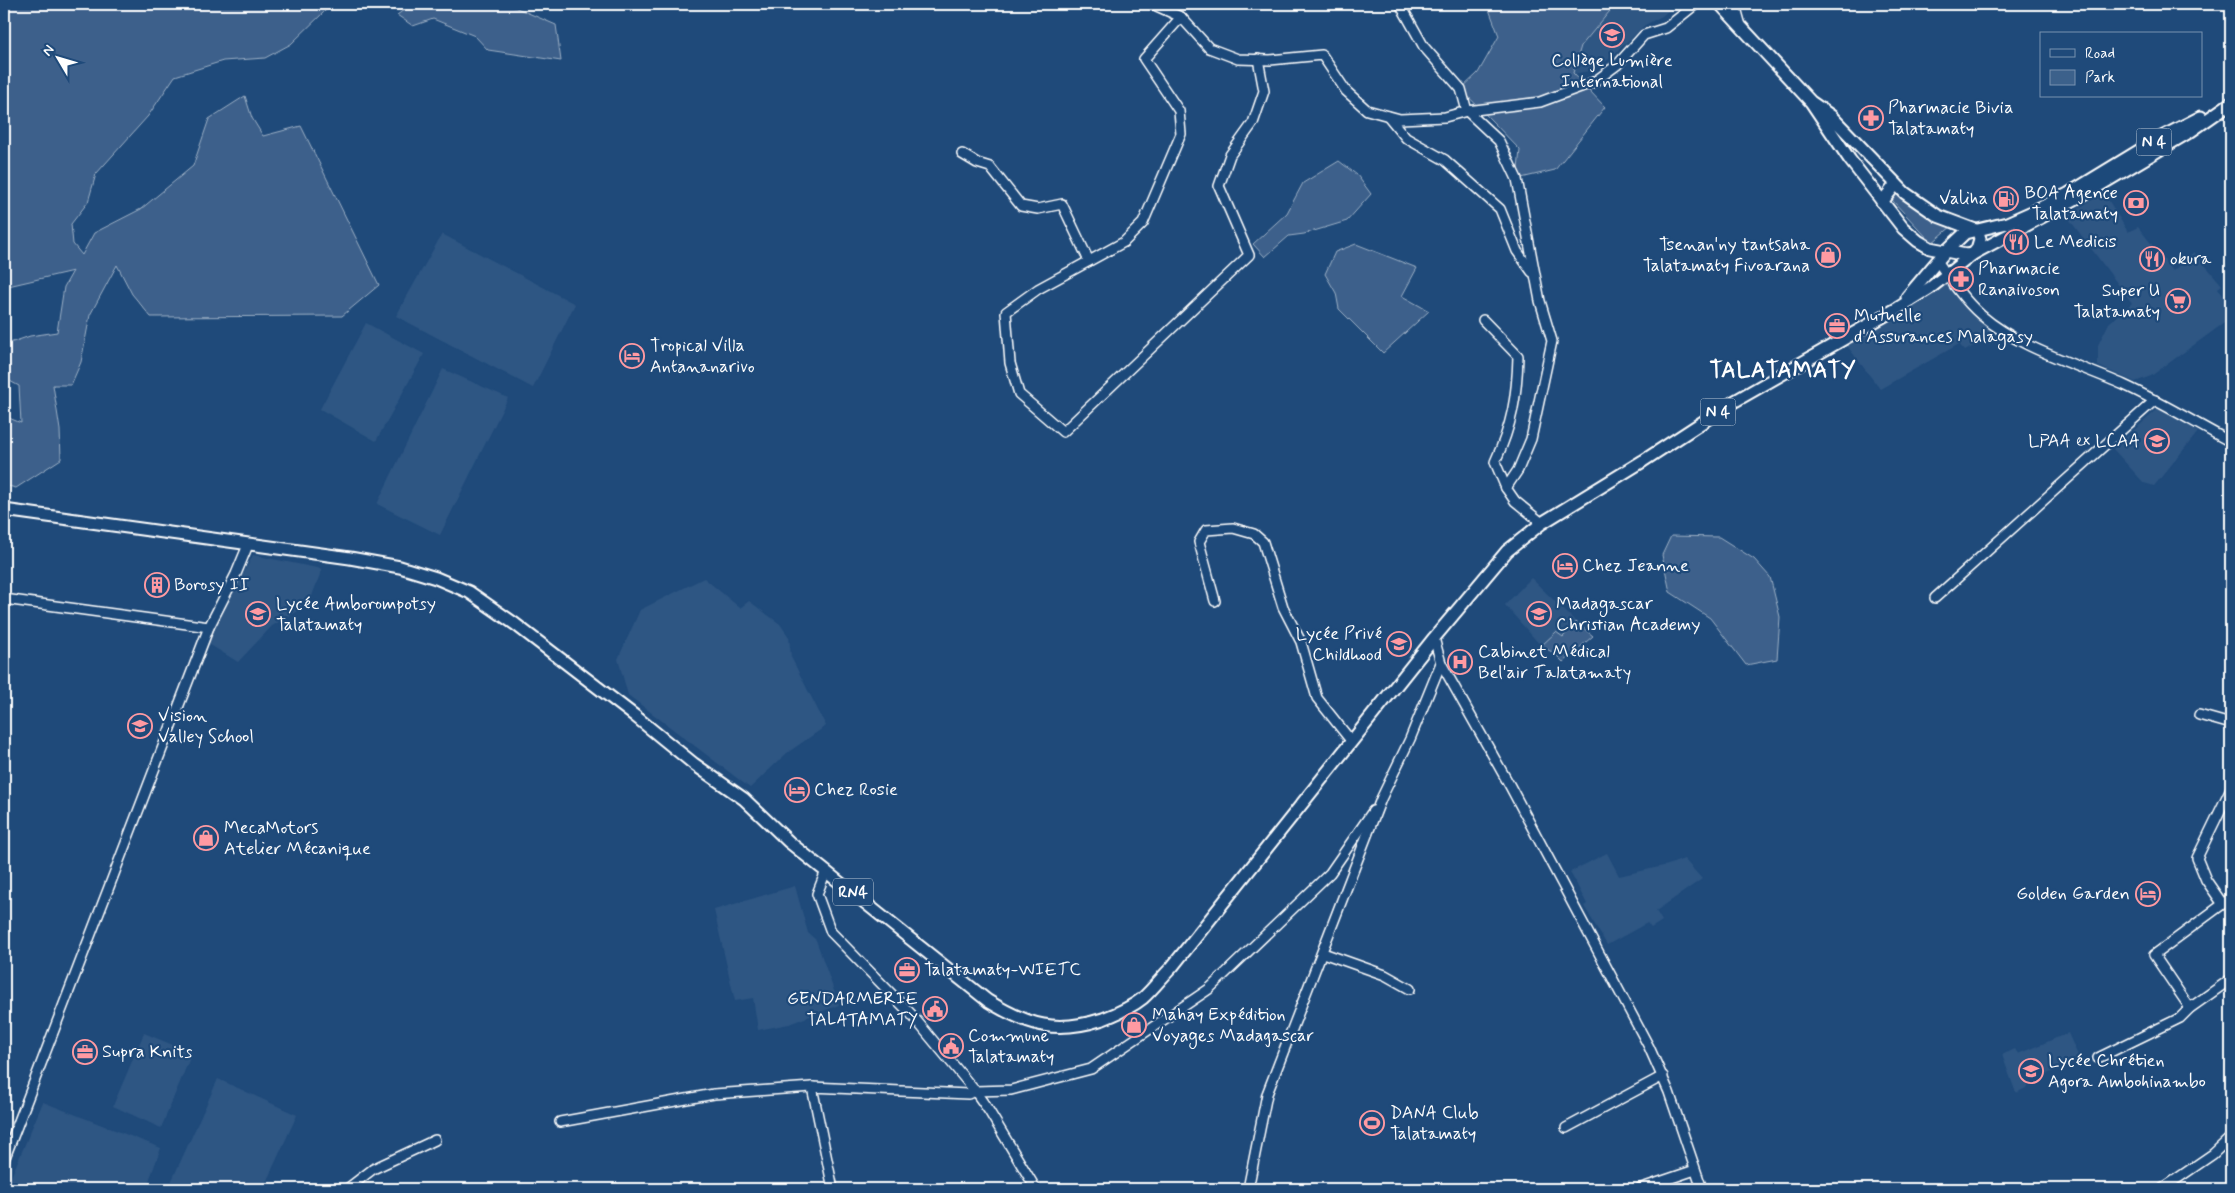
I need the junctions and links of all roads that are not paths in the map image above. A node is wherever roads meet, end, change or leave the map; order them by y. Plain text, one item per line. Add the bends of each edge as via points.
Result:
1 (1152, 4) edge
2 (1400, 4) edge
3 (1696, 4) edge
4 (1720, 4) edge
5 (1735, 4) edge
6 (1181, 17) junction
7 (1742, 26) junction
8 (1258, 60) junction
9 (1811, 102) junction
10 (2229, 104) edge
11 (1467, 111) junction
12 (1388, 116) junction
13 (962, 154) dead end
14 (1896, 184) junction
15 (1882, 202) junction
16 (1975, 229) junction
17 (1930, 248) junction
18 (1945, 252) junction
19 (1973, 254) junction
20 (1089, 261) junction
21 (1938, 262) junction
22 (1947, 275) junction
23 (1535, 276) junction
24 (1898, 308) junction
25 (1483, 320) dead end
26 (2155, 400) junction
27 (2231, 442) edge
28 (1506, 488) junction
29 (4, 510) edge
30 (1542, 523) junction
31 (248, 545) junction
32 (1934, 598) dead end
33 (4, 599) edge
34 (1215, 601) dead end
35 (209, 627) junction
36 (1434, 638) junction
37 (1441, 663) junction
38 (2199, 715) dead end
39 (2231, 724) edge
40 (1352, 742) junction
41 (2231, 788) edge
42 (1380, 799) junction
43 (826, 871) junction
44 (2231, 898) edge
45 (2222, 903) junction
46 (1323, 952) junction
47 (2231, 979) edge
48 (1410, 989) dead end
49 (2190, 1008) junction
50 (2098, 1058) dead end
51 (1662, 1076) junction
52 (812, 1087) junction
53 (975, 1091) junction
54 (560, 1122) dead end
55 (1566, 1128) dead end
56 (2231, 1137) edge
57 (435, 1140) dead end
58 (4, 1160) edge
59 (1695, 1170) junction
60 (347, 1189) edge
61 (833, 1189) edge
62 (1036, 1189) edge
63 (1248, 1189) edge
64 (1639, 1189) edge
65 (1702, 1189) edge
66 (2162, 1189) edge

1 - 6 street
2 - 11 street via 1424,47 1461,89
3 - 11 street via 1666,28 1644,35 1616,65 1594,82 1540,102
4 - 7 main road
5 - 7 street
6 - 8 street via 1208,48 1238,59
6 - 20 street via 1144,59 1179,111 1180,134 1143,223 1124,242
7 - 9 main road
8 - 12 street via 1322,55 1346,91 1367,110
8 - 20 street via 1264,91 1253,123 1230,155 1219,186 1249,255 1063,432 1019,394 1010,363 1006,312 1038,289
9 - 14 main road via 1831,116
9 - 15 main road
10 - 16 main road, N 4 via 2188,122 2034,211 2007,222
10 - 19 main road, N 4 via 2090,191
11 - 12 street via 1400,119
11 - 23 street via 1499,141 1517,179
12 - 23 street via 1406,138 1445,160 1500,209 1517,251
13 - 20 street via 990,167 1021,206 1038,209 1062,204
14 - 15 main road
14 - 16 main road via 1938,216
15 - 17 main road via 1903,228
16 - 18 main road, N 4
16 - 19 main road via 1980,239
17 - 18 main road
17 - 21 main road
18 - 19 main road
18 - 21 main road, N 4
19 - 22 main road, N 4
21 - 22 street
21 - 24 main road, N 4
22 - 24 main road, N 4
22 - 26 street via 1963,298 2001,330
23 - 28 street via 1552,341 1531,440
24 - 30 main road, N 4 via 1735,401
25 - 28 street via 1518,356 1516,397 1506,438 1495,462
26 - 27 street
26 - 32 street
28 - 30 street via 1515,501
29 - 31 main road, RN4
30 - 36 main road, RN4 via 1508,551
31 - 35 street
31 - 43 main road, RN4 via 400,567 469,592 744,800
33 - 35 street
34 - 40 street via 1199,542 1206,530 1232,528 1254,534 1263,542 1283,607 1301,642 1318,698
35 - 58 street
36 - 37 street
36 - 40 main road, RN4
37 - 42 street via 1410,739
37 - 51 street via 1594,942
38 - 39 street
40 - 43 main road, RN4 via 1172,967 1142,999 1116,1014 1079,1026 1035,1024 993,1004
41 - 45 street via 2197,858 2206,880
42 - 46 street
42 - 53 street via 1330,873 1209,989 1091,1069 1011,1090
43 - 53 street via 817,894 831,932 911,1014
44 - 45 street
45 - 49 street via 2154,955
46 - 48 street via 1386,976
46 - 63 street via 1267,1094
47 - 49 street
49 - 50 street via 2180,1018
51 - 55 street
51 - 59 street
52 - 53 street via 968,1094
52 - 54 street via 714,1094
52 - 61 street
53 - 62 street
56 - 66 street via 2213,1154
57 - 60 street via 373,1169
59 - 64 street
59 - 65 street

